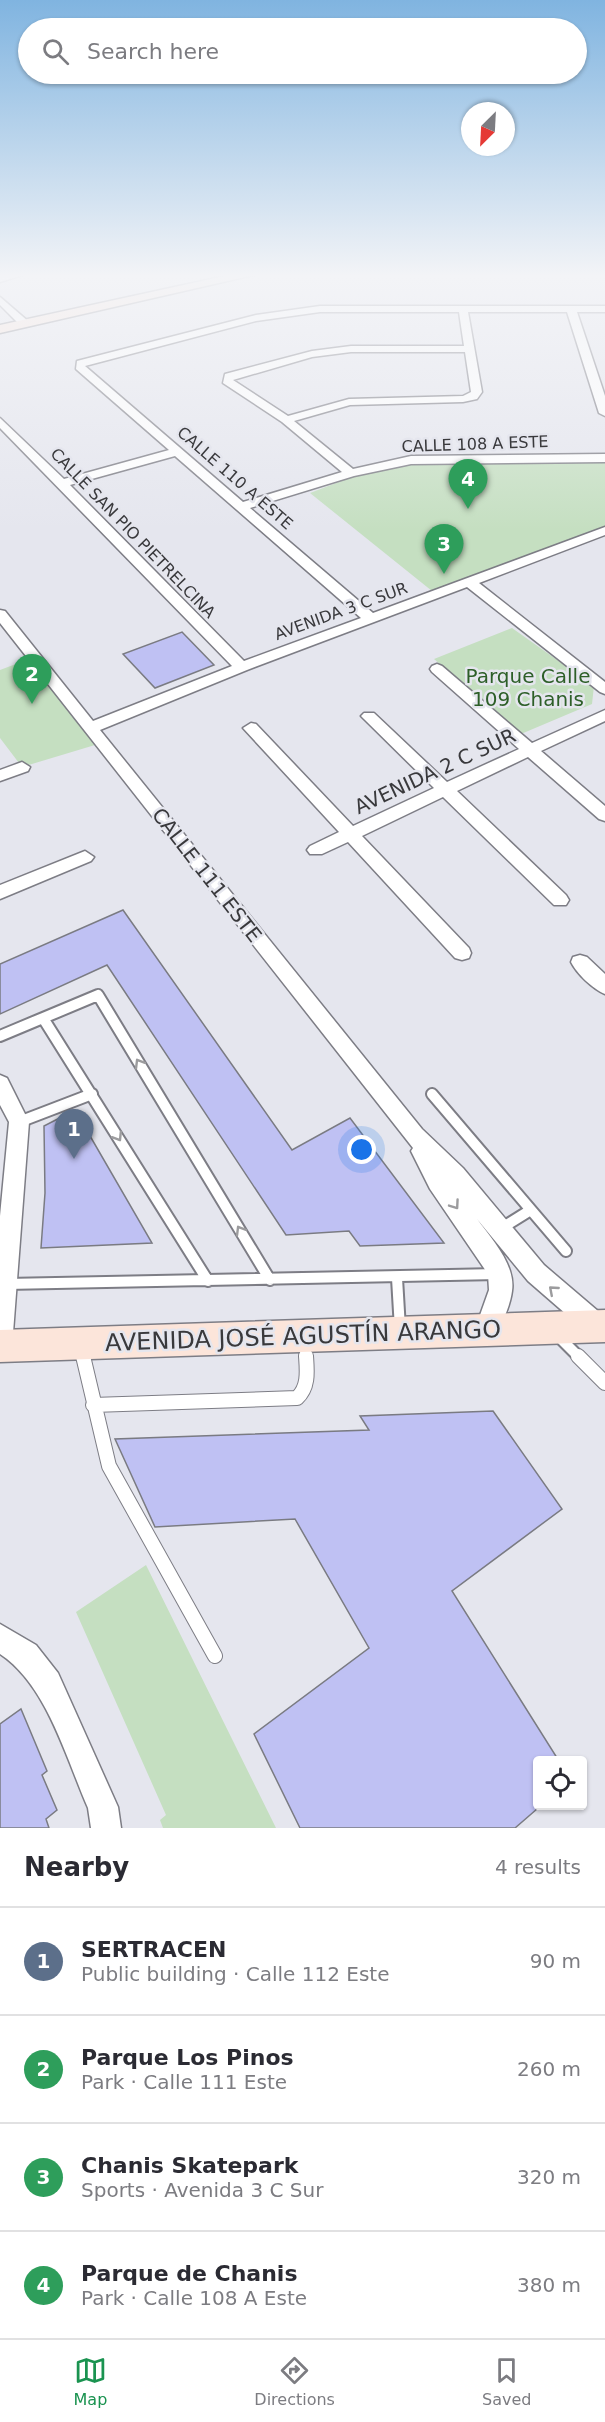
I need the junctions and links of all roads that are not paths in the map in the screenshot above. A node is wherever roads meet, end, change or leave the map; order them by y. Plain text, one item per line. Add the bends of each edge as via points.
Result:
1 (96, 359) edge
2 (292, 359) edge
3 (472, 359) edge
4 (587, 359) edge
5 (605, 414) edge
6 (285, 420) junction
7 (0, 421) edge
8 (178, 451) junction
9 (605, 458) edge
10 (351, 473) junction
11 (61, 484) junction
12 (243, 506) junction
13 (605, 531) edge
14 (470, 583) junction
15 (0, 614) edge
16 (371, 619) junction
17 (242, 668) junction
18 (437, 669) dead end
19 (605, 689) edge
20 (605, 715) edge
21 (369, 716) dead end
22 (90, 728) junction
23 (251, 728) dead end
24 (530, 750) junction
25 (22, 767) dead end
26 (0, 776) edge
27 (445, 789) junction
28 (605, 815) edge
29 (350, 833) junction
30 (316, 850) dead end
31 (85, 857) dead end
32 (0, 892) edge
33 (560, 900) dead end
34 (462, 953) dead end
35 (580, 962) dead end
36 (605, 986) edge
37 (43, 1018) junction
38 (0, 1036) edge
39 (0, 1084) edge
40 (92, 1094) junction
41 (432, 1094) dead end
42 (20, 1122) junction
43 (415, 1136) junction
44 (529, 1210) junction
45 (500, 1229) junction
46 (566, 1251) dead end
47 (499, 1274) junction
48 (397, 1278) junction
49 (270, 1280) junction
50 (208, 1281) junction
51 (6, 1284) junction
52 (602, 1327) edge
53 (551, 1329) junction
54 (486, 1332) junction
55 (400, 1334) junction
56 (304, 1338) junction
57 (80, 1342) junction
58 (0, 1346) edge
59 (605, 1383) edge
60 (93, 1405) junction
61 (0, 1638) edge
62 (215, 1656) dead end
63 (106, 1828) edge

1 - 8 street, CALLE 110 A ESTE via 81,363 80,367
2 - 6 street via 229,376 227,381
3 - 6 street via 477,392 468,398 349,402
4 - 5 street
6 - 10 street
7 - 11 street, CALLE SAN PIO PIETRELCINA
8 - 11 street
8 - 12 street, CALLE 110 A ESTE
9 - 10 street, CALLE 108 A ESTE via 411,460
10 - 12 street, CALLE 108 A ESTE
11 - 17 street, CALLE SAN PIO PIETRELCINA
12 - 16 street, CALLE 110 A ESTE
13 - 14 street, AVENIDA 3 C SUR
14 - 16 street, AVENIDA 3 C SUR
14 - 19 street
15 - 22 street, CALLE 111 ESTE
16 - 17 street, AVENIDA 3 C SUR
17 - 22 street, AVENIDA 3 C SUR
18 - 24 street
20 - 24 street, AVENIDA 2 C SUR
21 - 27 street
22 - 43 street, CALLE 111 ESTE
23 - 29 street
24 - 27 street, AVENIDA 2 C SUR
24 - 28 street
25 - 26 street
27 - 29 street, AVENIDA 2 C SUR
27 - 33 street
29 - 30 street, AVENIDA 2 C SUR
29 - 34 street
31 - 32 street
35 - 36 street
37 - 38 lane
37 - 40 lane
49 -> 37 lane via 98,995
39 - 42 street
40 - 42 lane
40 -> 50 lane
41 - 44 lane
42 - 51 street
43 - 45 street, CALLE 111 ESTE via 455,1175
43 -> 47 street, CALLE 111 ESTE via 438,1182 491,1256
44 - 45 lane
44 - 46 lane
52 -> 45 street, CALLE 111 ESTE via 536,1273
47 - 48 lane
47 - 54 street via 501,1290
48 - 49 lane
48 - 55 lane
49 - 50 lane
50 - 51 lane
51 - 58 street
52 - 53 main road, AVENIDA JOSÉ AGUSTÍN ARANGO
53 - 54 main road, AVENIDA JOSÉ AGUSTÍN ARANGO
53 - 59 lane
54 - 55 main road, AVENIDA JOSÉ AGUSTÍN ARANGO
55 - 56 main road, AVENIDA JOSÉ AGUSTÍN ARANGO
56 - 57 main road, AVENIDA JOSÉ AGUSTÍN ARANGO
56 - 60 lane via 306,1386 297,1398
57 - 58 main road, AVENIDA JOSÉ AGUSTÍN ARANGO
57 - 60 lane
60 - 62 lane via 109,1466
61 - 63 street via 26,1656 48,1683 103,1807

